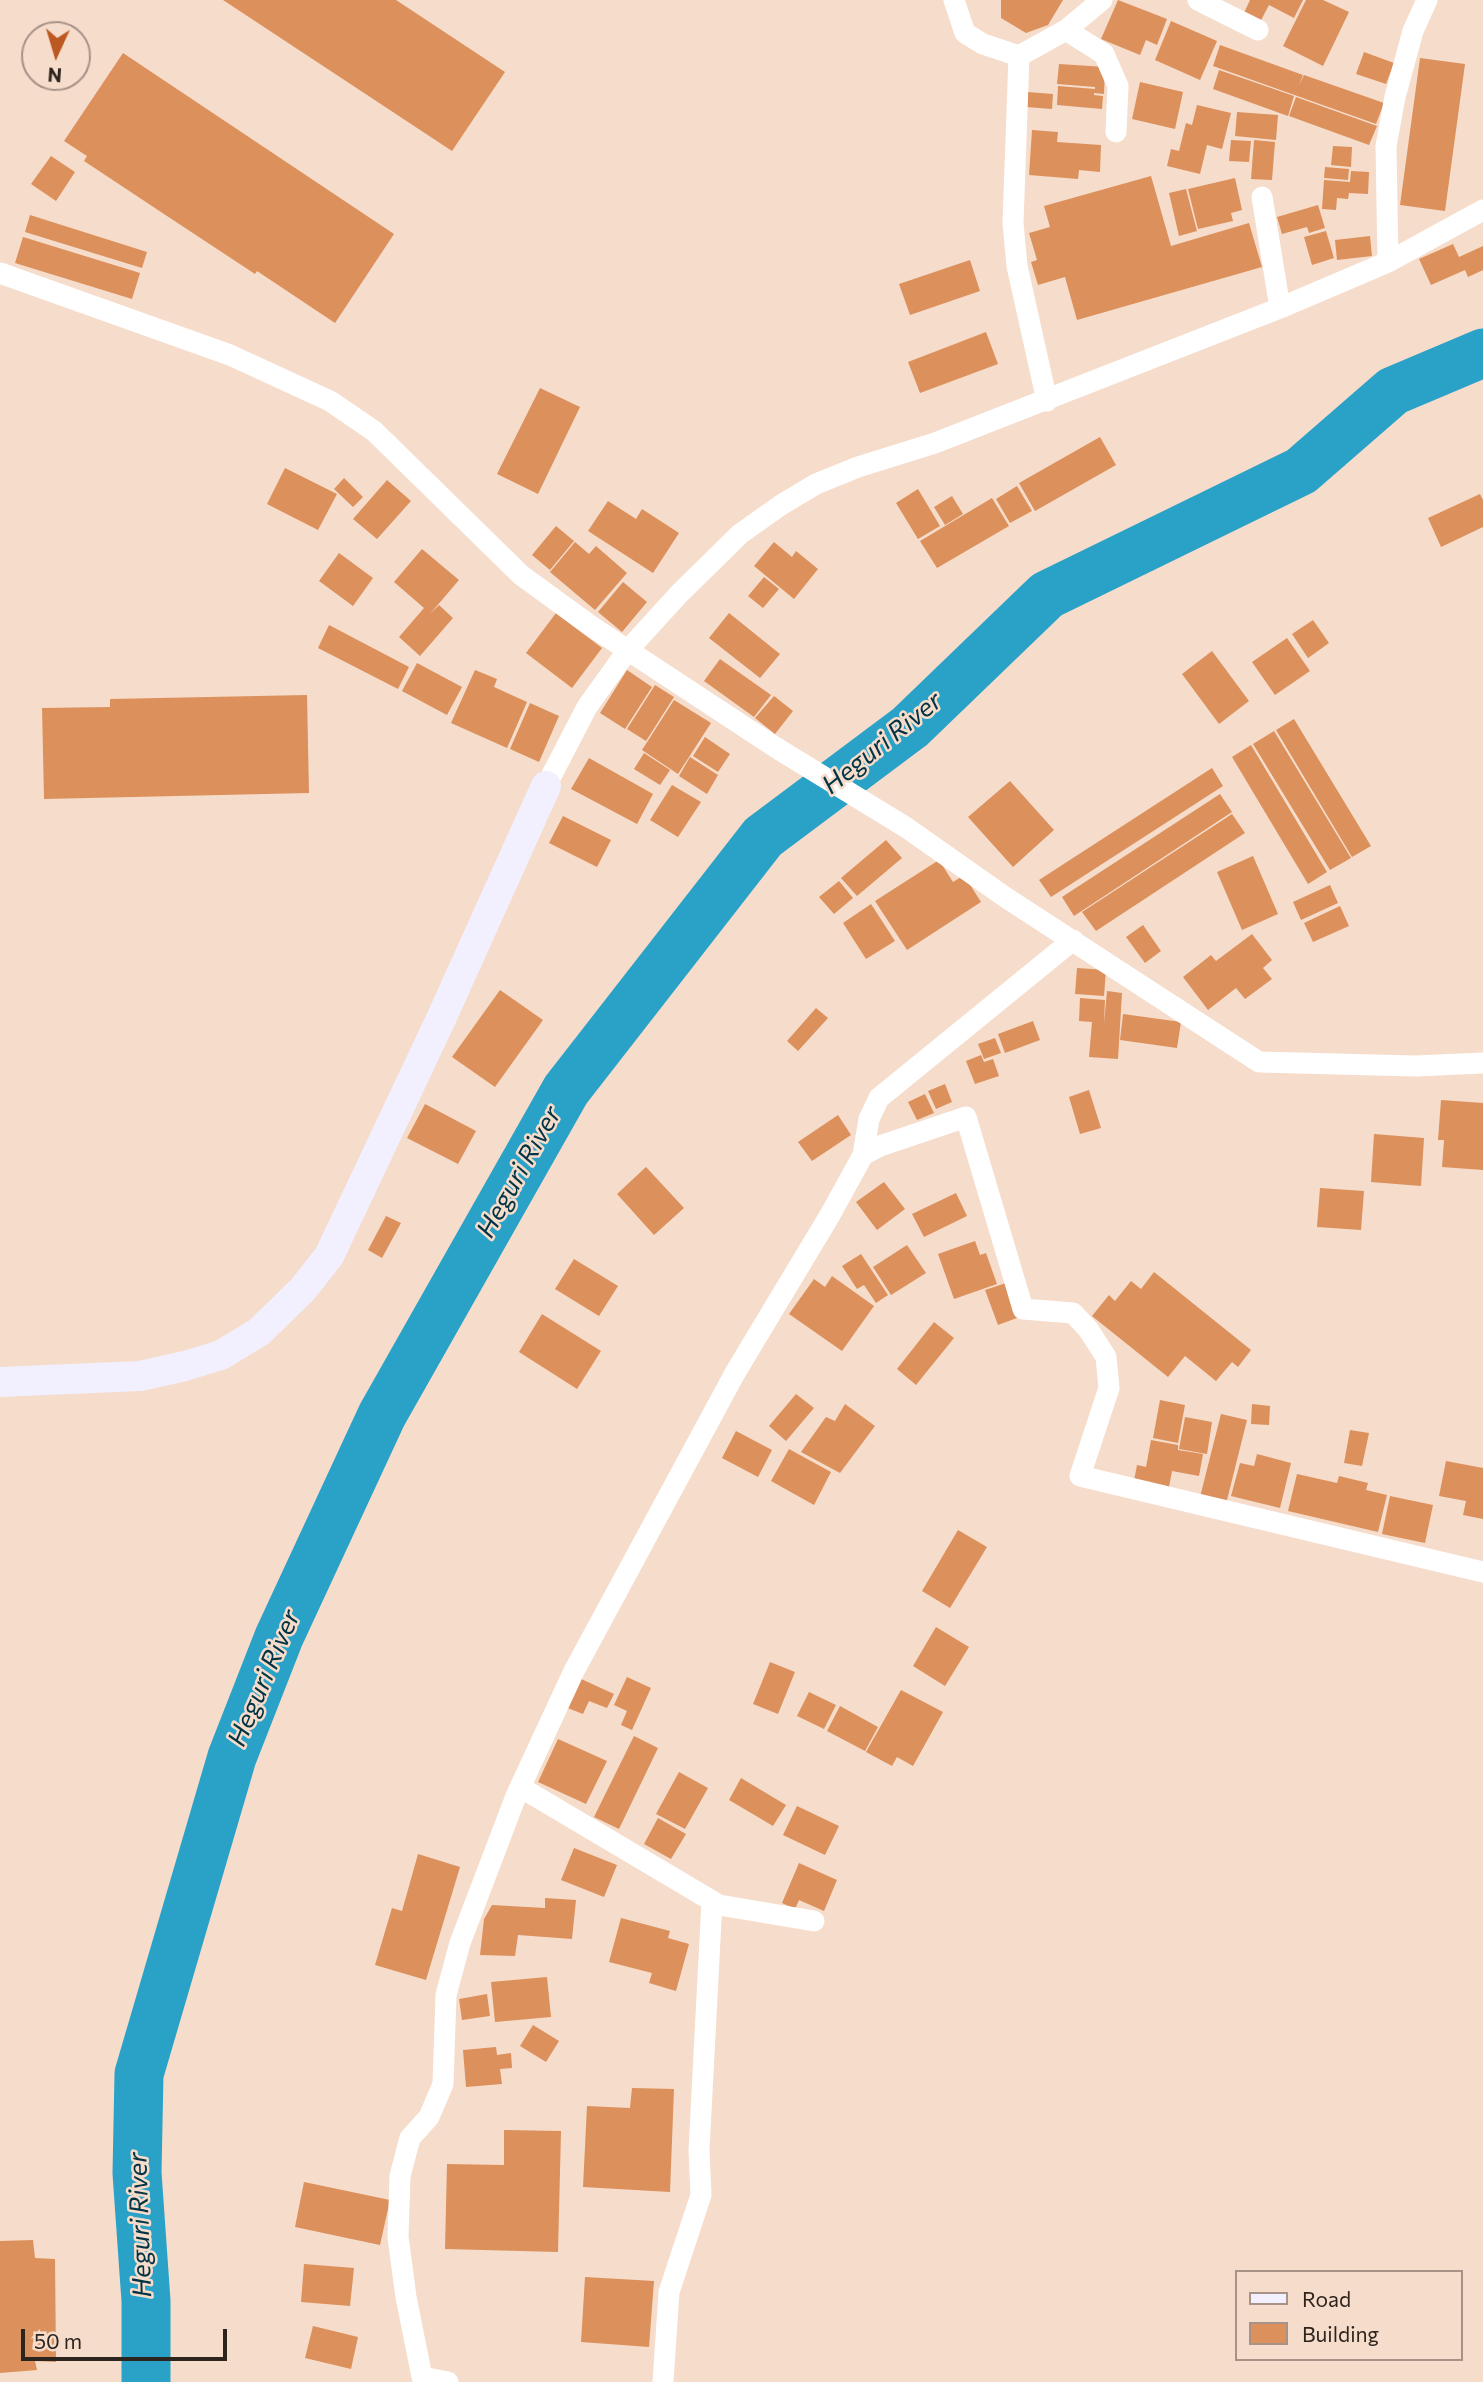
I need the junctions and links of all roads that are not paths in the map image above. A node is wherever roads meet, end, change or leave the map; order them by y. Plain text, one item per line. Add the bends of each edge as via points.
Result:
1 (954, 0) edge
2 (1102, 0) edge
3 (1198, 0) edge
4 (1427, 0) edge
5 (1066, 30) junction
6 (1258, 30) dead end
7 (1019, 56) junction
8 (1116, 132) dead end
9 (1262, 197) dead end
10 (1483, 210) edge
11 (1388, 262) junction
12 (0, 273) edge
13 (1280, 308) junction
14 (1047, 401) junction
15 (627, 651) junction
16 (546, 786) joint
17 (1073, 940) junction
18 (1483, 1063) edge
19 (863, 1155) junction
20 (0, 1381) edge
21 (1483, 1572) edge
22 (520, 1787) junction
23 (712, 1901) junction
24 (814, 1921) dead end
25 (448, 2382) edge
26 (663, 2382) edge

1 - 7 street via 965,33
2 - 5 street
3 - 6 street
4 - 11 street via 1413,31 1386,146
5 - 7 street
5 - 8 street via 1104,54 1118,86
7 - 14 street via 1013,223 1017,266
9 - 13 street
10 - 11 street
11 - 13 street
12 - 15 street via 230,355 330,401 374,431 521,575
13 - 14 street
14 - 15 street via 816,484 740,534
15 - 16 street via 587,707
15 - 17 street via 907,828
16 - 20 street via 329,1256 303,1289 259,1332 221,1355 197,1363 140,1376
17 - 18 street via 1259,1062
17 - 19 street via 879,1098 869,1119
19 - 21 street via 966,1117 1023,1309 1073,1313 1107,1357 1109,1388 1080,1476
19 - 22 street via 734,1373 574,1671
22 - 23 street
22 - 25 street via 460,1943 446,1995 443,2084 429,2117 410,2138 400,2176 398,2237 422,2377
23 - 24 street
23 - 26 street via 699,2150 701,2196 669,2292

